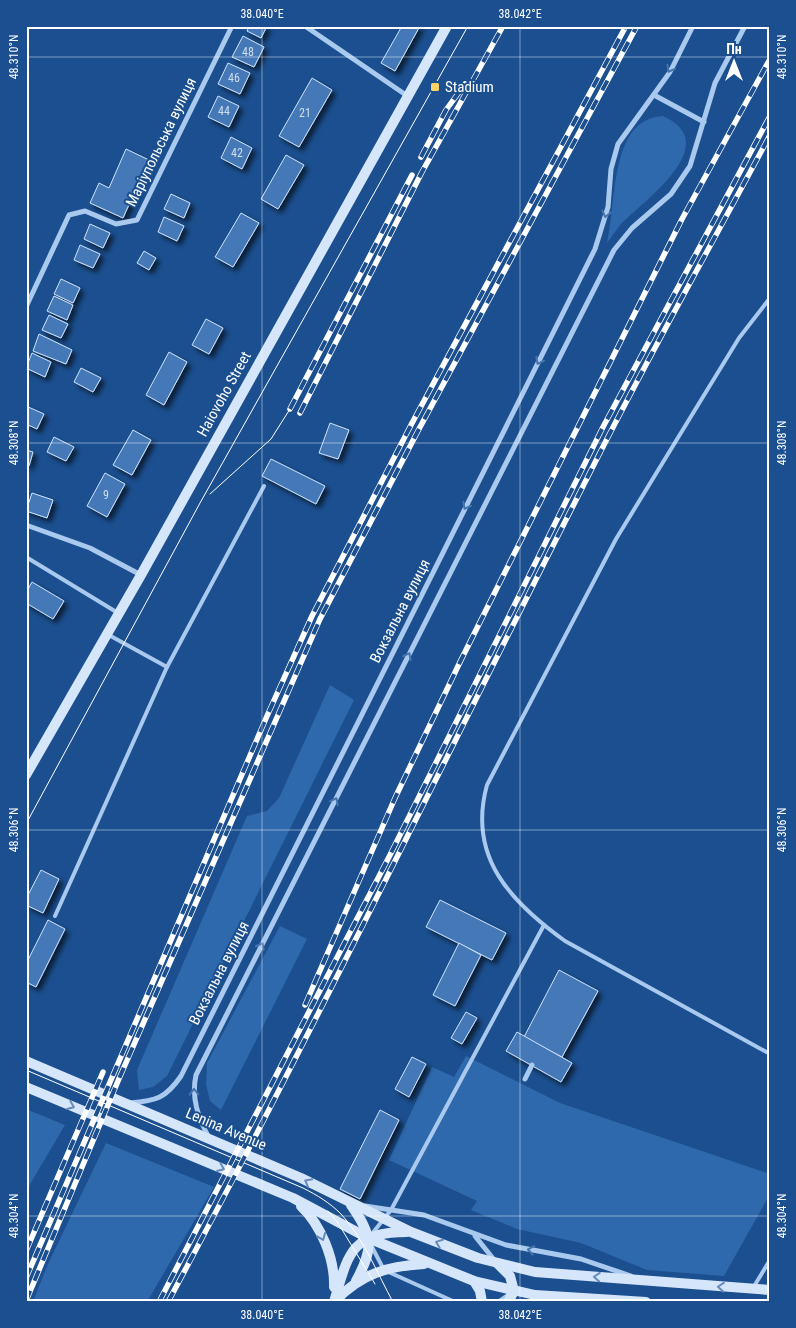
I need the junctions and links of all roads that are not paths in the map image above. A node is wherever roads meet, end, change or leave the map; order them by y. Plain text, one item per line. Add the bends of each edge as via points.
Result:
1 (232, 26) edge
2 (305, 26) edge
3 (447, 26) edge
4 (693, 26) edge
5 (745, 26) edge
6 (654, 95) junction
7 (406, 96) junction
8 (704, 122) junction
9 (770, 298) edge
10 (26, 307) edge
11 (264, 486) dead end
12 (26, 525) edge
13 (26, 557) edge
14 (141, 575) junction
15 (119, 614) junction
16 (107, 634) junction
17 (167, 668) junction
18 (26, 775) edge
19 (55, 916) dead end
20 (544, 925) junction
21 (770, 1054) edge
22 (26, 1061) edge
23 (532, 1065) dead end
24 (525, 1079) dead end
25 (26, 1087) edge
26 (126, 1104) junction
27 (209, 1138) junction
28 (293, 1198) junction
29 (351, 1205) junction
30 (391, 1210) junction
31 (383, 1220) junction
32 (411, 1232) junction
33 (473, 1234) junction
34 (368, 1238) junction
35 (770, 1260) edge
36 (497, 1263) junction
37 (428, 1264) junction
38 (384, 1270) junction
39 (356, 1281) junction
40 (474, 1281) junction
41 (645, 1281) junction
42 (752, 1289) junction
43 (770, 1290) edge
44 (514, 1291) junction
45 (569, 1297) junction
46 (334, 1302) edge
47 (455, 1302) edge
48 (482, 1302) edge
49 (498, 1302) edge
50 (508, 1302) edge
51 (548, 1302) edge
52 (646, 1302) edge

1 - 10 street, Маріупольська вулиця via 137,220 116,224 85,211 69,214
2 - 7 street
3 - 7 main road, Haiovoho Street
4 -> 6 street, Вокзальна вулиця via 670,72
5 - 8 street, Вокзальна вулиця via 715,84
6 - 8 street
6 -> 26 street, Вокзальна вулиця via 623,135 614,154 608,207 595,249 181,1076 166,1095 148,1102
7 - 14 main road, Haiovoho Street
27 -> 8 street, Вокзальна вулиця via 193,1096 196,1075 614,250 632,228 671,194 690,166
9 - 20 lane via 739,338 616,539 487,785 481,819 494,869 508,892
11 - 17 lane
12 - 14 street via 90,548
13 - 15 lane
14 - 15 main road, Haiovoho Street
15 - 16 main road, Haiovoho Street
16 - 17 lane
16 - 18 main road, Haiovoho Street
17 - 19 lane
20 - 21 lane via 565,941
20 - 30 lane
22 - 26 main road, Lenina Avenue
23 - 24 street
25 -> 28 main road
26 - 27 main road, Lenina Avenue
29 -> 27 main road, Lenina Avenue via 301,1178
28 - 34 main road
28 -> 46 main road via 319,1230 334,1278
29 - 30 street
29 - 31 main road, Lenina Avenue
29 - 34 main road via 364,1223
30 - 31 lane
30 - 33 street via 438,1219
31 - 32 main road, Lenina Avenue
31 - 34 lane
32 - 34 main road
36 -> 32 main road, Lenina Avenue
33 - 36 street
41 -> 33 street via 581,1259 506,1246
34 - 37 main road
34 - 38 lane
34 - 39 main road via 368,1257
34 - 46 main road via 346,1258
35 - 42 lane
41 -> 36 main road, Lenina Avenue via 534,1272
36 - 44 main road via 510,1276
37 - 38 main road via 400,1265
37 - 40 main road
38 - 39 main road
38 - 47 lane
39 - 46 main road
40 - 44 main road
40 - 48 main road
42 -> 41 main road, Lenina Avenue
42 - 43 main road, Lenina Avenue
44 - 45 main road
44 - 49 lane
44 - 50 main road
45 - 51 main road
45 - 52 main road

